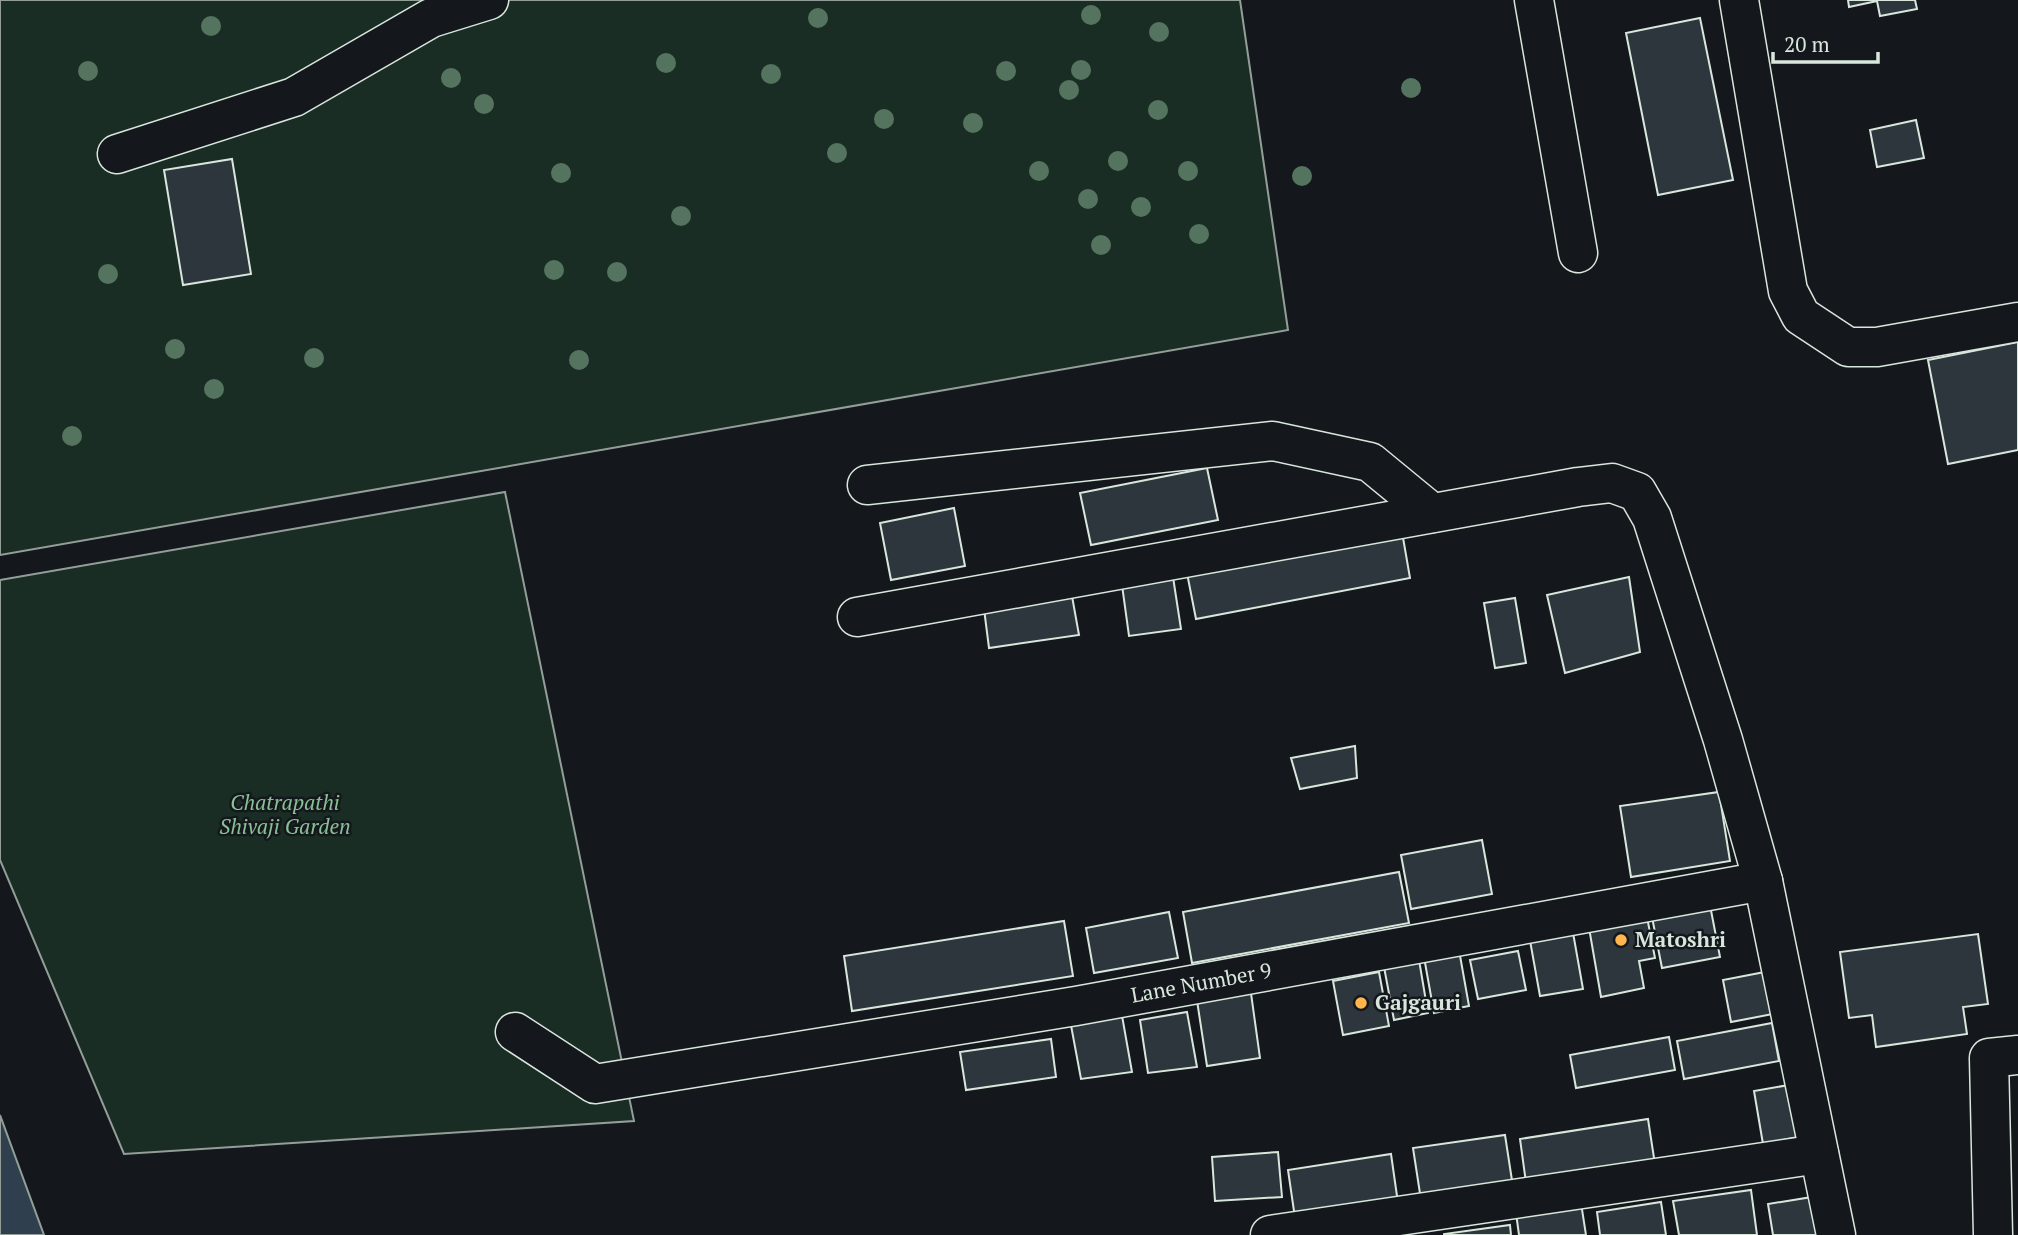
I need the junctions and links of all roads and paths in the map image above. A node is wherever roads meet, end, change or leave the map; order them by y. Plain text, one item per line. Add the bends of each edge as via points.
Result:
1 (489, 0) edge
2 (1534, 0) edge
3 (1739, 0) edge
4 (117, 154) dead end
5 (1578, 253) dead end
6 (2018, 322) edge
7 (867, 485) dead end
8 (1432, 513) junction
9 (857, 617) dead end
10 (1763, 881) junction
11 (515, 1032) dead end
12 (2018, 1055) edge
13 (1819, 1154) junction
14 (1270, 1235) edge
15 (1836, 1235) edge
16 (1993, 1235) edge

1 - 4 street via 431,18 294,97
2 - 5 street
3 - 6 street via 1788,291 1801,316 1848,347 1877,347
7 - 8 street via 1273,441 1370,461
8 - 9 street
8 - 10 street via 1612,482 1637,492 1652,518
10 - 11 street, Lane Number 9 via 1076,1006 595,1084
10 - 13 street
12 - 16 street via 1989,1058
13 - 14 street
13 - 15 street

